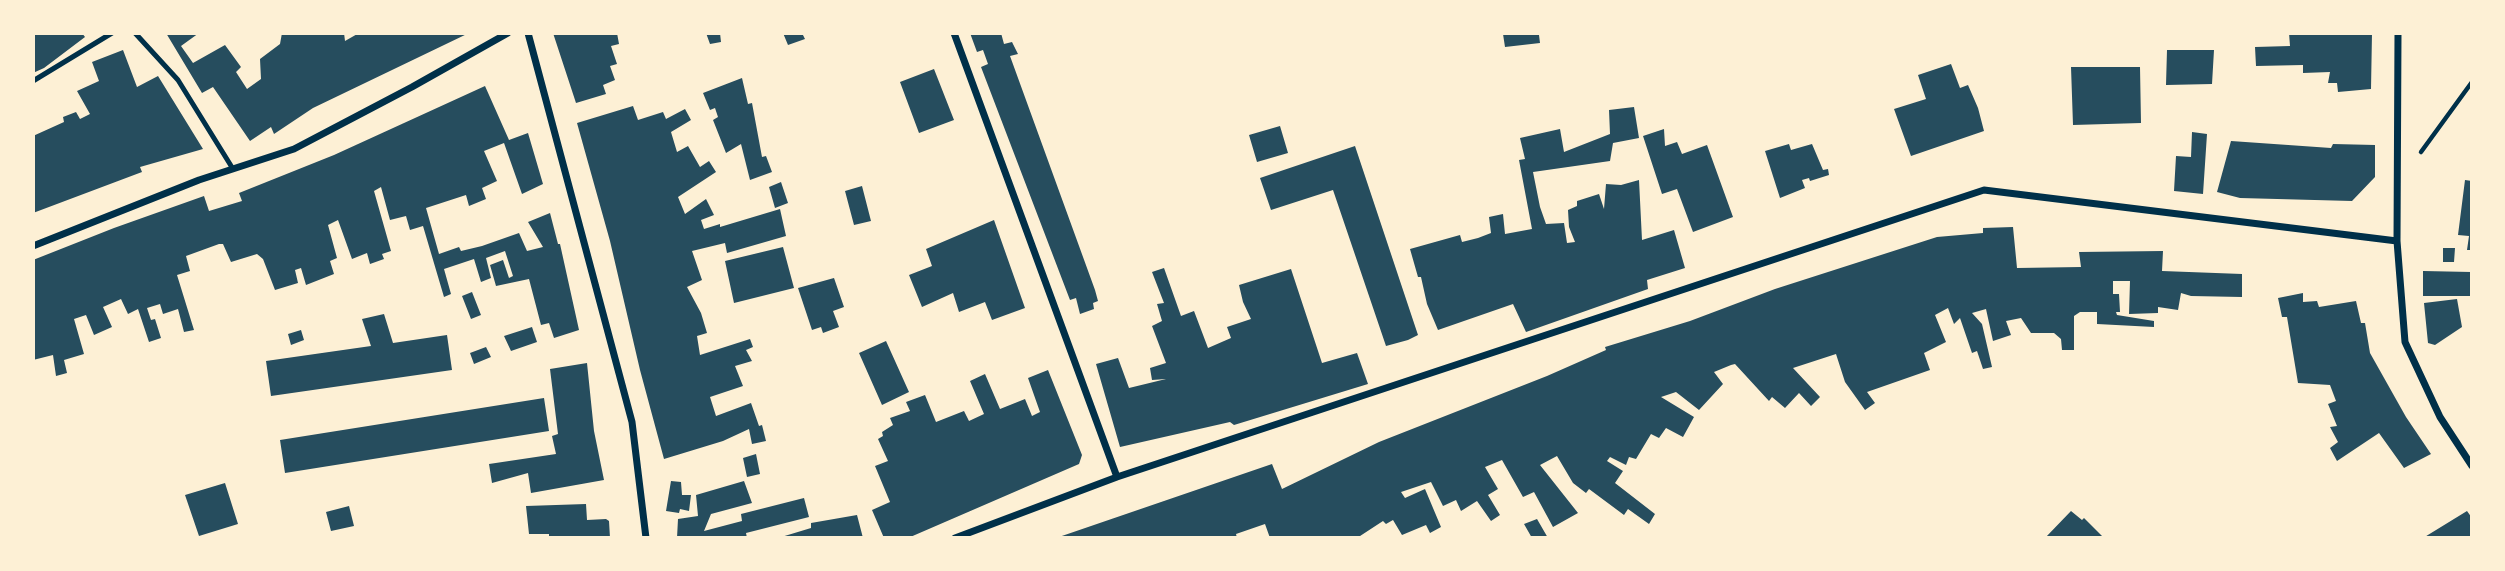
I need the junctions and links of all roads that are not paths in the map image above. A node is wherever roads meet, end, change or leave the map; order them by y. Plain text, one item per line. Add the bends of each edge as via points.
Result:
1 (112, 33) edge
2 (135, 33) edge
3 (508, 33) edge
4 (528, 33) edge
5 (954, 33) edge
6 (2399, 33) edge
7 (33, 81) edge
8 (233, 169) junction
9 (2397, 241) junction
10 (33, 246) edge
11 (2472, 466) edge
12 (1117, 477) junction
13 (646, 538) edge
14 (955, 538) edge

1 - 7 lane
2 - 8 lane via 178,80
3 - 8 street via 294,149
4 - 13 street via 632,422
5 - 12 street
6 - 9 street
8 - 10 street
9 - 11 street via 2405,342 2440,417
9 - 12 street via 1984,190
12 - 14 street

